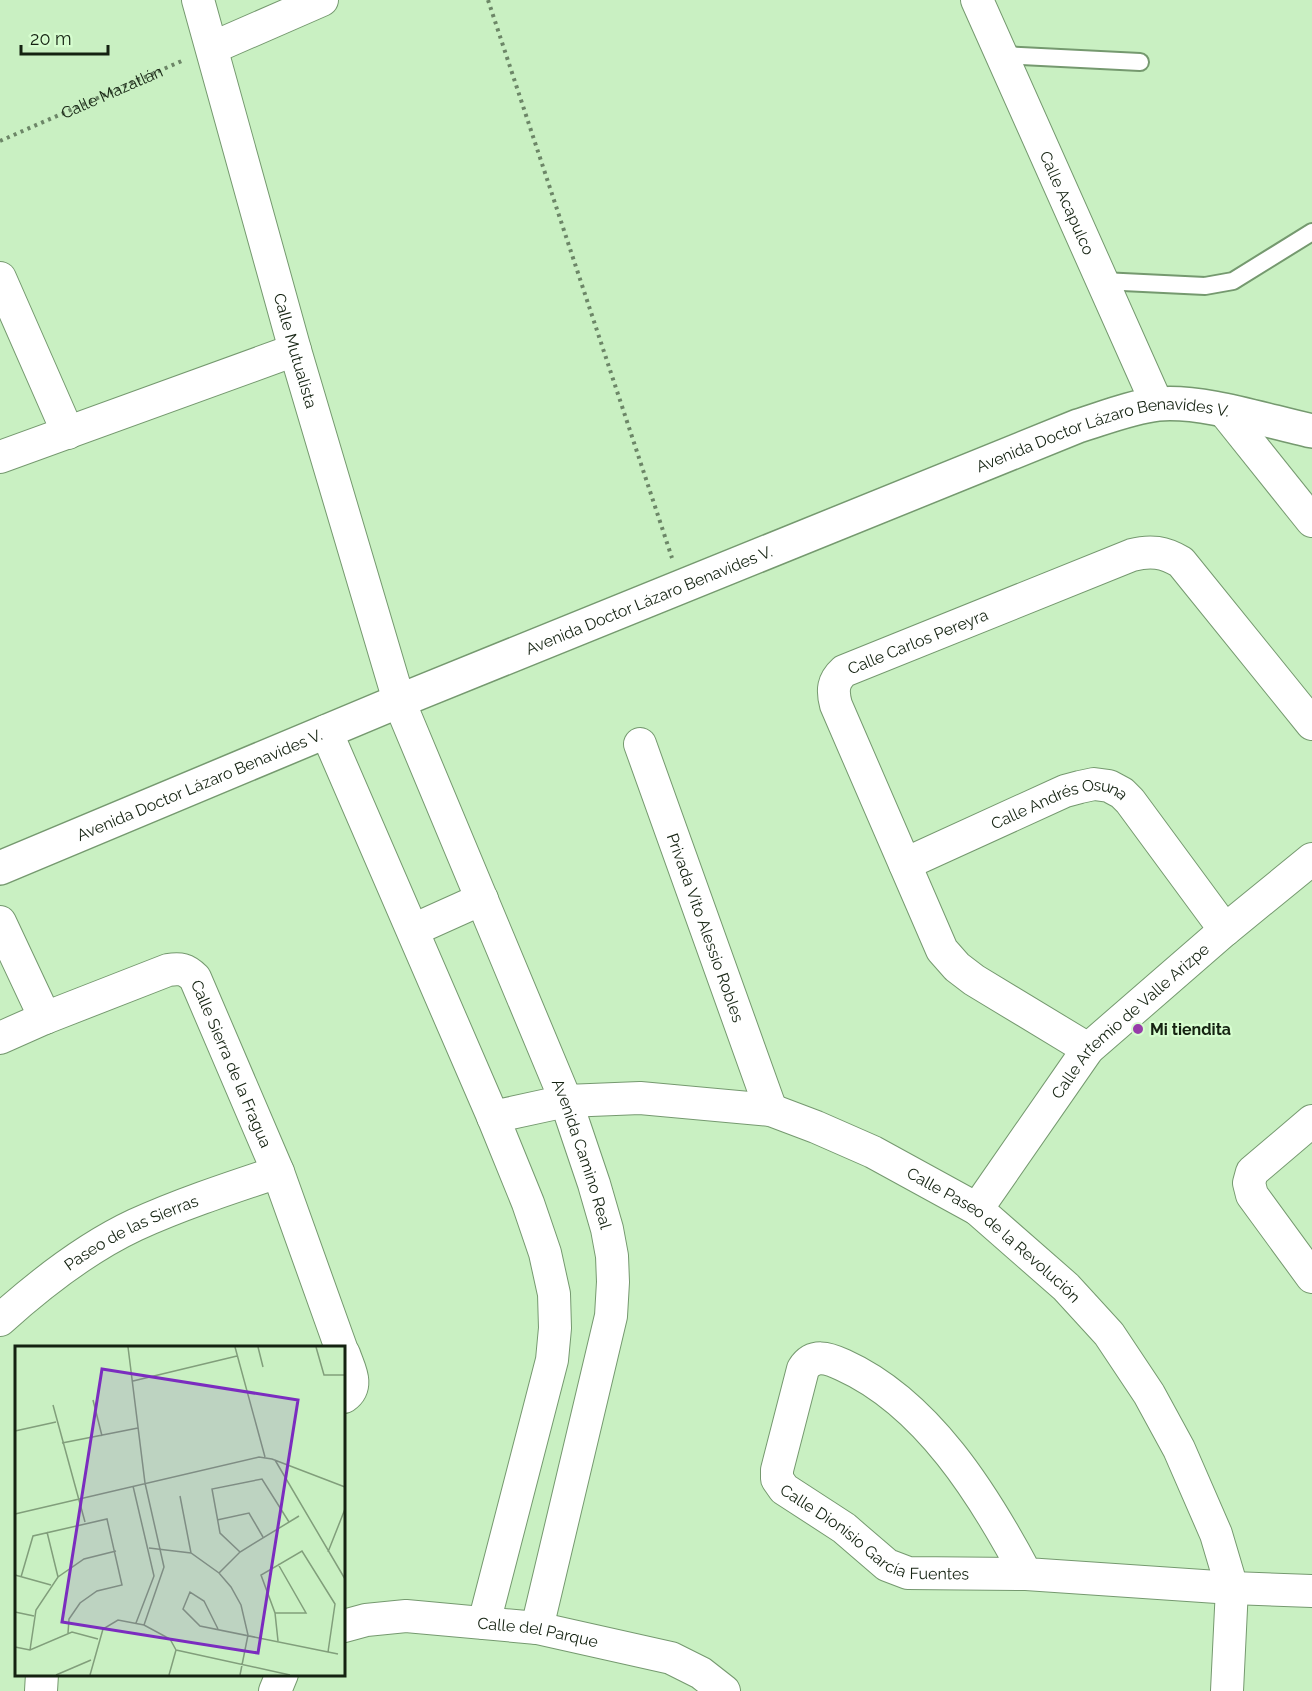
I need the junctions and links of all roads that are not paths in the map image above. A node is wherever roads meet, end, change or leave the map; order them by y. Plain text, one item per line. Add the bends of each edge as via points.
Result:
1 (198, 0) edge
2 (322, 0) edge
3 (977, 0) edge
4 (212, 48) junction
5 (1002, 55) junction
6 (1140, 62) dead end
7 (1312, 232) edge
8 (0, 278) edge
9 (1102, 280) junction
10 (295, 350) junction
11 (1157, 404) junction
12 (1224, 411) junction
13 (1312, 431) edge
14 (68, 433) junction
15 (0, 457) edge
16 (1312, 521) edge
17 (399, 701) junction
18 (1312, 723) edge
19 (326, 731) junction
20 (640, 744) dead end
21 (1312, 859) edge
22 (905, 864) junction
23 (0, 868) edge
24 (482, 899) junction
25 (0, 922) edge
26 (413, 930) junction
27 (1225, 930) junction
28 (45, 1018) junction
29 (0, 1038) edge
30 (1088, 1049) junction
31 (566, 1101) junction
32 (771, 1110) junction
33 (493, 1117) junction
34 (1312, 1121) edge
35 (278, 1172) junction
36 (977, 1209) junction
37 (1312, 1277) edge
38 (0, 1320) edge
39 (341, 1346) edge
40 (345, 1357) edge
41 (345, 1396) edge
42 (1026, 1574) junction
43 (1232, 1588) junction
44 (1312, 1592) edge
45 (484, 1623) junction
46 (345, 1626) edge
47 (537, 1628) junction
48 (42, 1676) edge
49 (281, 1676) edge
50 (41, 1691) edge
51 (275, 1691) edge
52 (724, 1691) edge
53 (1227, 1691) edge

1 - 4 street, Calle Mutualista
2 - 4 street
3 - 5 street, Calle Acapulco
4 - 10 street, Calle Mutualista
5 - 6 lane
5 - 9 street, Calle Acapulco
7 - 9 lane via 1233,280 1205,286
8 - 14 street
9 - 11 street, Calle Acapulco
10 - 14 street
10 - 17 street, Calle Mutualista
11 - 12 street, Avenida Doctor Lázaro Benavides V.
11 - 17 street, Avenida Doctor Lázaro Benavides V. via 1078,426
12 - 13 street, Avenida Doctor Lázaro Benavides V.
12 - 16 street
14 - 15 street
17 - 19 street, Avenida Doctor Lázaro Benavides V.
17 - 24 street, Avenida Camino Real
18 - 22 street, Calle Carlos Pereyra via 1181,562 1157,552 1132,555 837,677 833,693 836,705
19 - 23 street, Avenida Doctor Lázaro Benavides V.
19 - 26 street
20 - 32 street, Privada Vito Alessio Robles
21 - 27 street, Calle Artemio de Valle Arizpe
22 - 27 street, Calle Andrés Osuna via 1065,791 1094,784 1109,786 1130,801
22 - 30 street, Calle Carlos Pereyra via 942,950 957,967
24 - 26 street
24 - 31 street, Avenida Camino Real
25 - 28 street
26 - 33 street
27 - 30 street, Calle Artemio de Valle Arizpe
28 - 29 street, Calle Sierra de la Fragua
28 - 35 street, Calle Sierra de la Fragua via 168,970 184,969 195,978
30 - 36 street, Calle Artemio de Valle Arizpe
31 - 32 street, Calle Paseo de la Revolución via 640,1098
31 - 33 street, Calle Paseo de la Revolución
31 - 47 street, Avenida Camino Real via 607,1229 613,1282 611,1316
32 - 36 street, Calle Paseo de la Revolución via 873,1152
33 - 45 street via 545,1252 554,1294 555,1328 552,1360
34 - 37 street via 1252,1172 1249,1183 1252,1195
35 - 38 street, Paseo de las Sierras via 194,1200 134,1226 77,1260
35 - 39 street, Calle Sierra de la Fragua
36 - 43 street, Calle Paseo de la Revolución via 1066,1287 1108,1334 1149,1394 1179,1449 1216,1534
40 - 41 street via 353,1382
42 - 42 street, Calle Dionisio García Fuentes via 919,1575 896,1570 844,1528 784,1489 777,1479 777,1470 806,1364 828,1358 857,1371 906,1408 966,1474
42 - 43 street, Calle Dionisio García Fuentes
43 - 44 street, Calle Dionisio García Fuentes
43 - 53 street, Calle Paseo de la Revolución
45 - 46 street, Calle del Parque via 406,1616
45 - 47 street, Calle del Parque
47 - 52 street, Calle del Parque via 671,1659 701,1673
48 - 50 street
49 - 51 street

